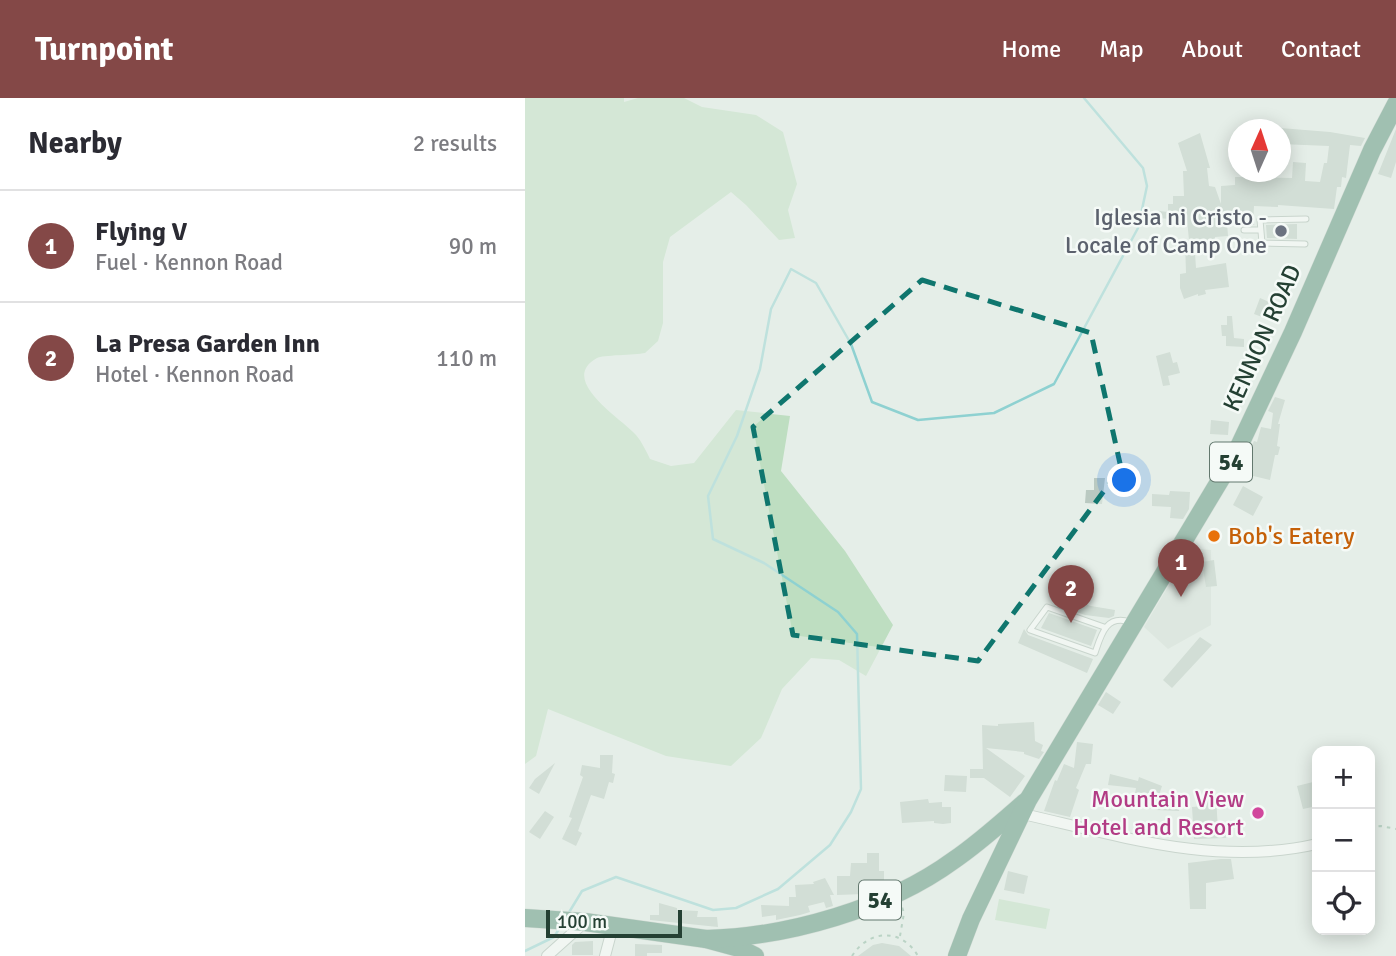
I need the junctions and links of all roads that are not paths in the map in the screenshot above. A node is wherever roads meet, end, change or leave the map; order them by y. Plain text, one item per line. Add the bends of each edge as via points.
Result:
1 (1396, 104) edge
2 (1306, 219) dead end
3 (1244, 230) dead end
4 (1260, 230) junction
5 (1305, 244) dead end
6 (1132, 623) junction
7 (1104, 627) junction
8 (1025, 807) junction
9 (1312, 845) edge
10 (525, 918) edge
11 (580, 921) junction
12 (613, 926) junction
13 (706, 939) junction
14 (547, 956) edge
15 (605, 956) edge
16 (755, 956) edge
17 (957, 956) edge

1 - 6 highway, KENNON ROAD / 54 via 1234,457
2 - 4 lane via 1260,220
3 - 4 lane
4 - 5 lane via 1262,243
6 - 7 lane via 1118,619
6 - 8 highway, KENNON ROAD / 54
7 - 7 lane via 1047,607 1030,630 1095,653
8 - 9 street via 1114,836 1197,851 1240,854
8 - 13 highway, KENNON ROAD / 54 via 953,861 895,893 819,922
8 - 17 highway, KENNON ROAD / 54
10 - 11 highway
11 - 12 highway
11 - 14 street
12 - 13 highway
12 - 15 street
13 - 16 highway

